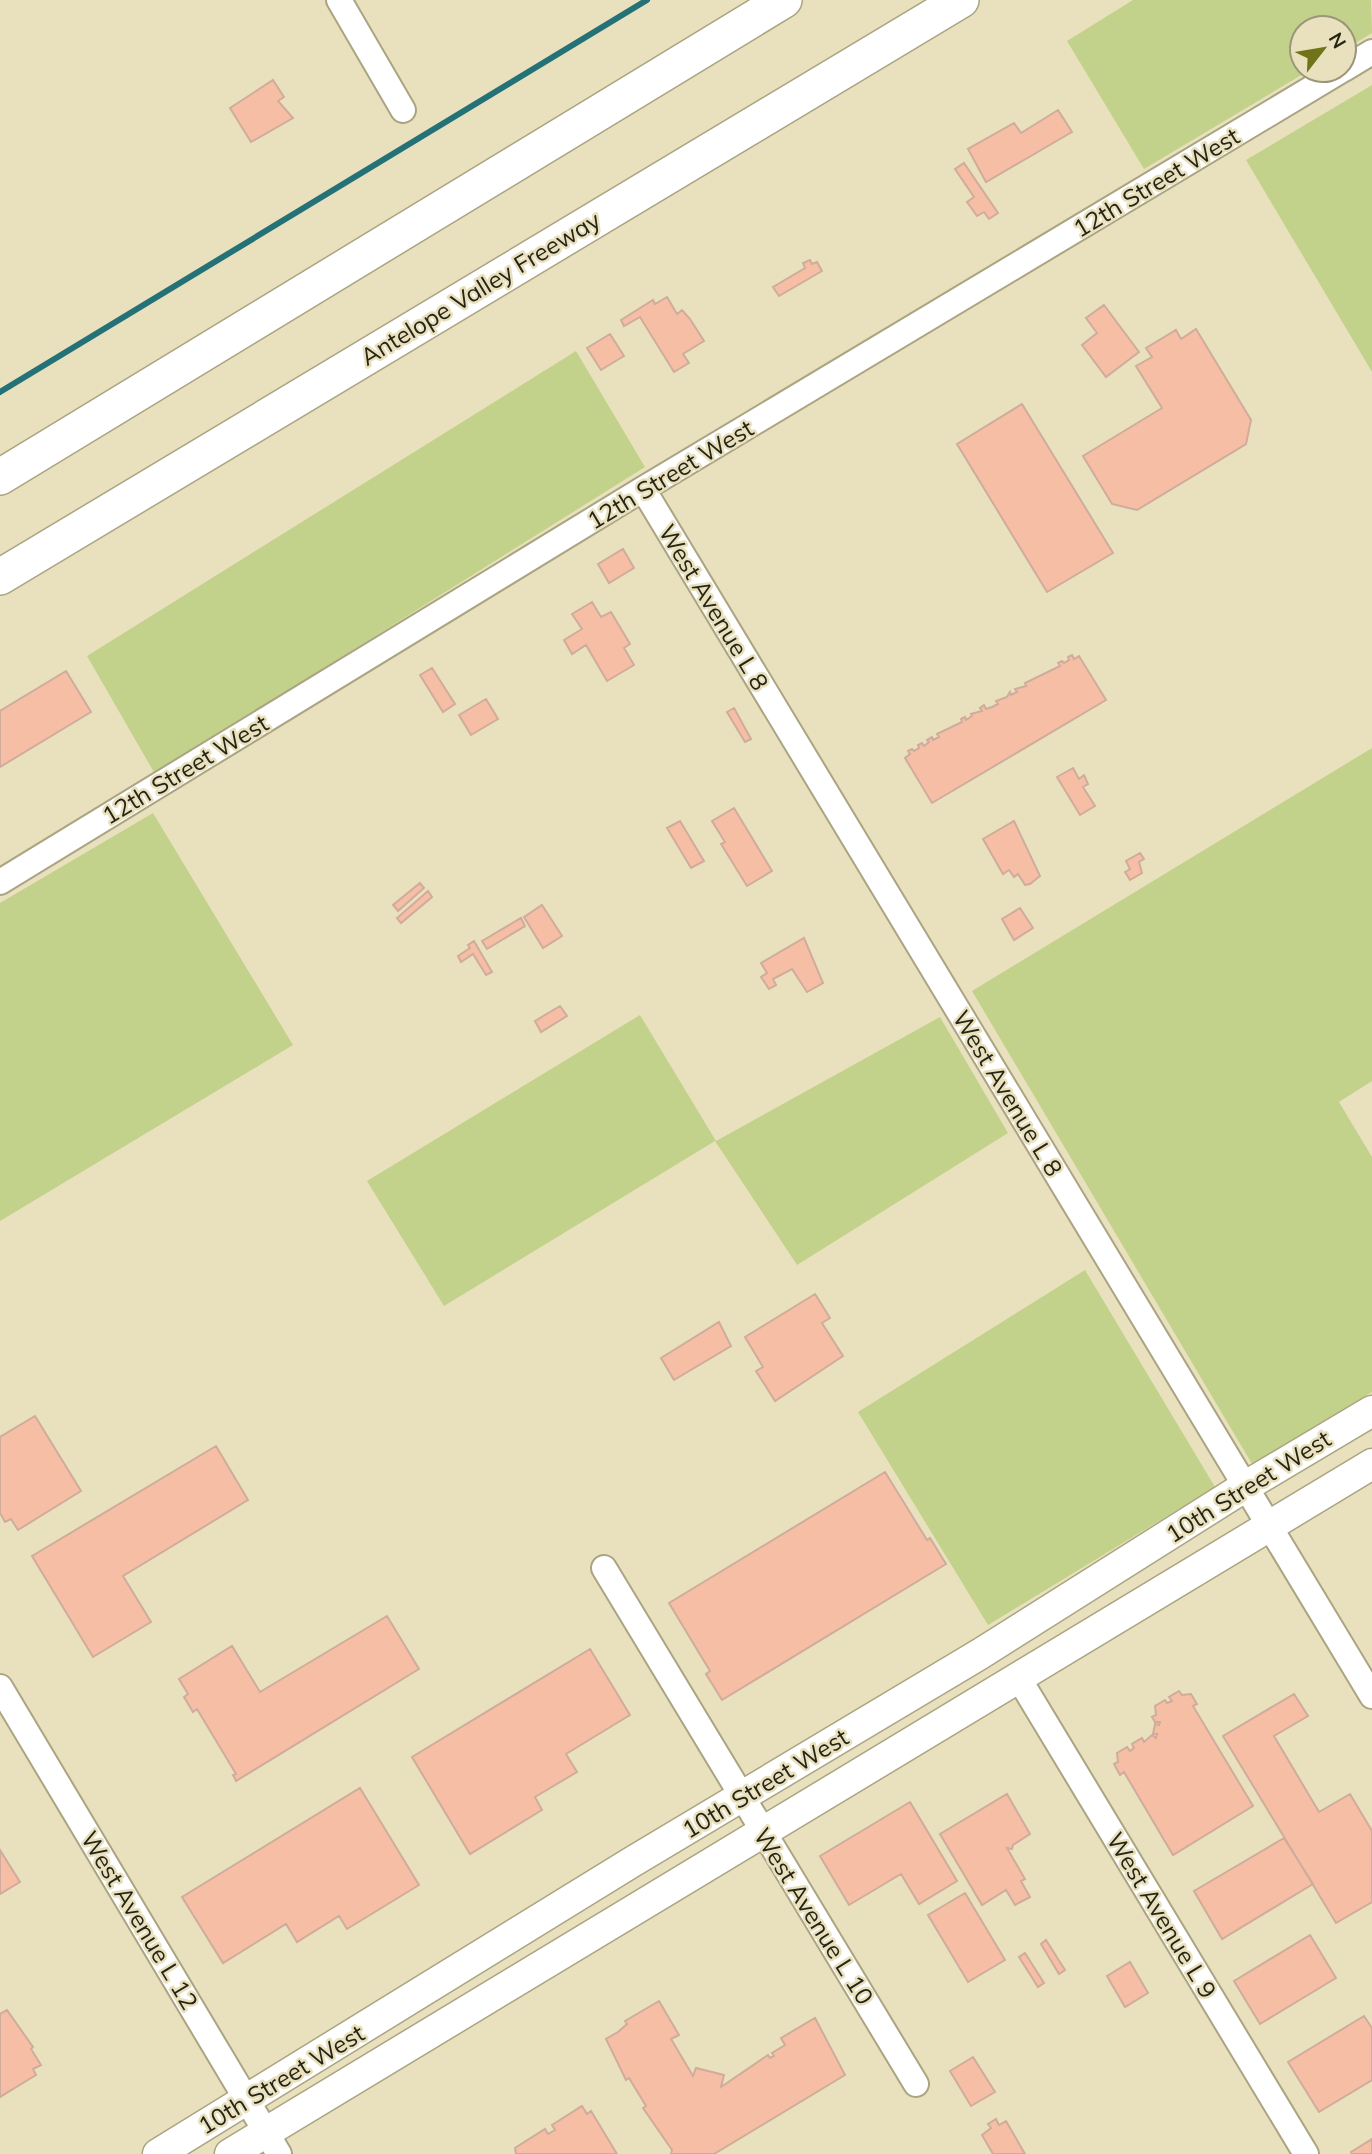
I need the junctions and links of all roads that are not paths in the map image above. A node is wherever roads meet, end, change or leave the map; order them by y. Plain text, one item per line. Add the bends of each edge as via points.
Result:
1 (339, 0) edge
2 (784, 0) edge
3 (961, 0) edge
4 (1318, 84) edge
5 (403, 110) dead end
6 (0, 477) edge
7 (643, 489) junction
8 (0, 577) edge
9 (0, 882) edge
10 (1372, 1411) edge
11 (1372, 1464) edge
12 (1246, 1486) junction
13 (1270, 1526) junction
14 (1123, 1564) junction
15 (604, 1568) dead end
16 (1018, 1677) junction
17 (0, 1687) edge
18 (1372, 1696) edge
19 (742, 1798) junction
20 (761, 1830) junction
21 (916, 2084) dead end
22 (247, 2100) junction
23 (273, 2143) edge
24 (158, 2154) edge
25 (230, 2154) edge
26 (1306, 2154) edge

1 - 5 street
2 - 6 highway
3 - 8 highway, Antelope Valley Freeway
4 - 7 street, 12th Street West
7 - 9 street, 12th Street West
7 - 12 street, West Avenue L 8
10 - 12 main road, 10th Street West
11 - 13 main road, 10th Street West
12 - 13 street, West Avenue L 8
12 - 14 main road, 10th Street West
13 - 16 main road, 10th Street West
13 - 18 street, West Avenue L 8
14 - 16 main road via 1086,1608 1025,1647 1015,1658
14 - 19 main road, 10th Street West
15 - 19 street, West Avenue L 10
16 - 20 main road, 10th Street West
16 - 26 street, West Avenue L 9
17 - 22 street, West Avenue L 12
19 - 20 street, West Avenue L 10
19 - 22 main road, 10th Street West
20 - 21 street, West Avenue L 10
20 - 23 main road, 10th Street West
22 - 23 street, West Avenue L 12
22 - 24 main road, 10th Street West
23 - 25 main road, 10th Street West

